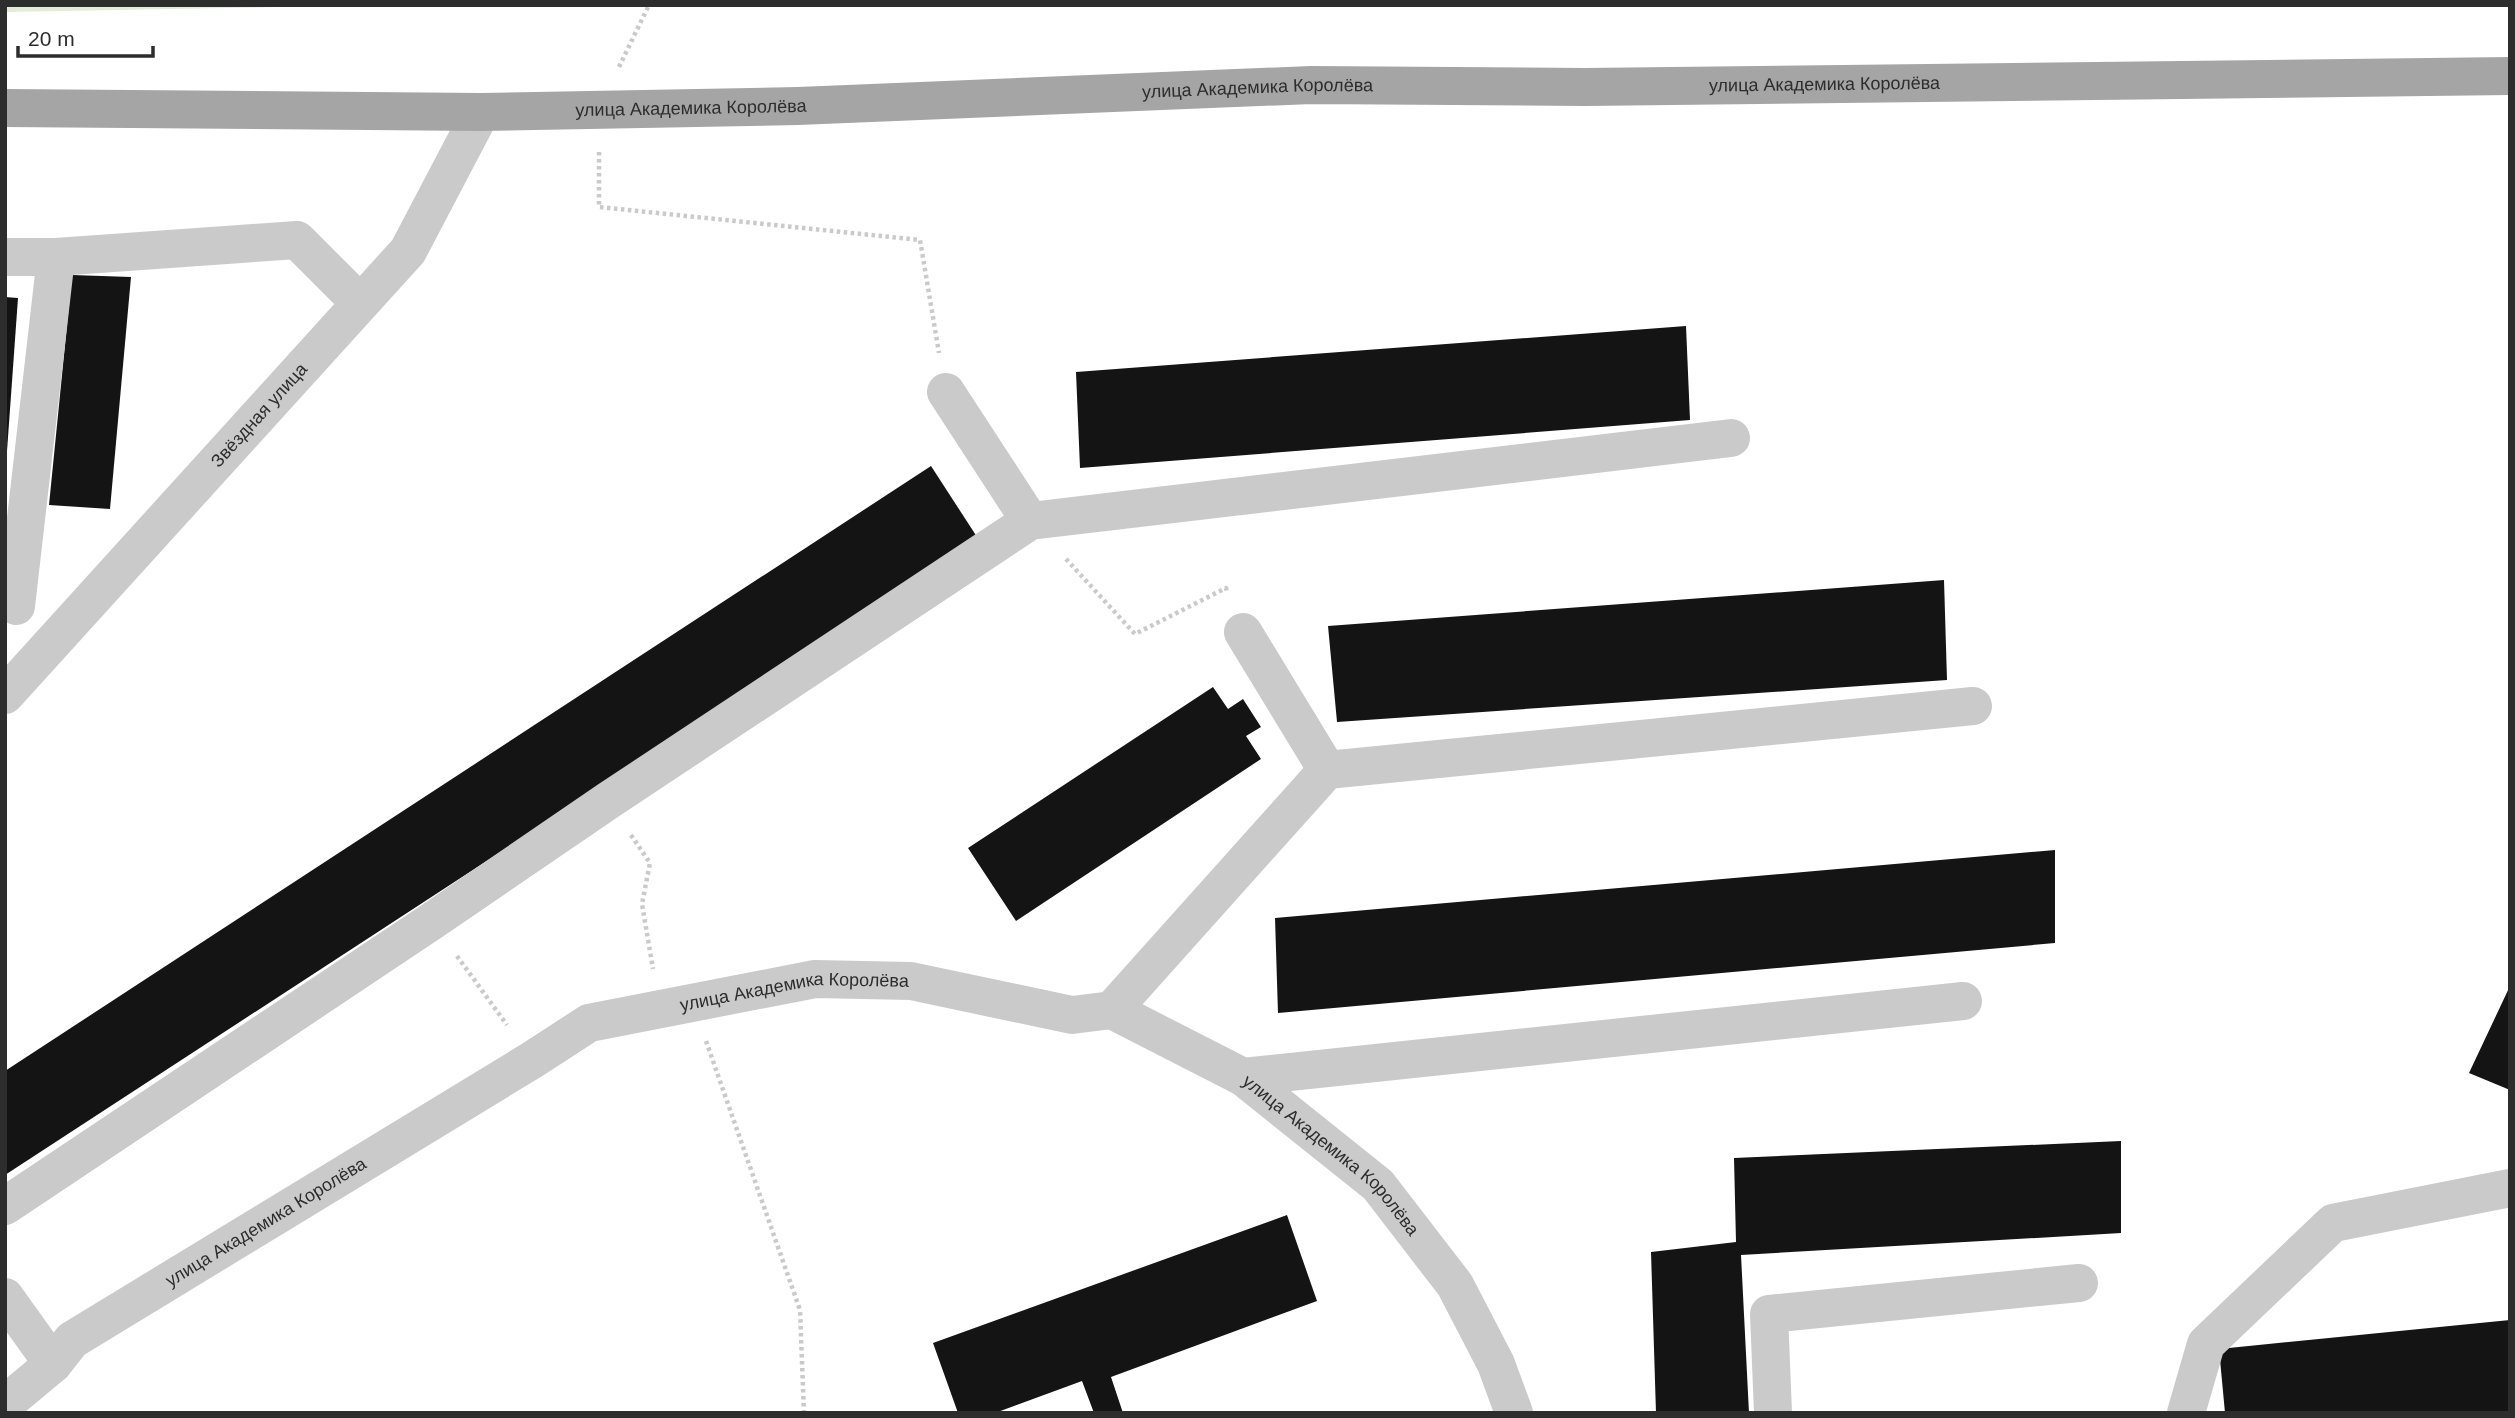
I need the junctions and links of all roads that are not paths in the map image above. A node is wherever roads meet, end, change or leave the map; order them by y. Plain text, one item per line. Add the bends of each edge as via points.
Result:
1 (2510, 76) edge
2 (5, 108) edge
3 (481, 112) junction
4 (5, 257) edge
5 (56, 257) junction
6 (360, 303) junction
7 (946, 392) road end
8 (1731, 438) dead end
9 (1030, 521) junction
10 (11, 608) edge
11 (78, 615) junction
12 (1243, 632) road end
13 (5, 695) edge
14 (1973, 706) dead end
15 (1327, 770) junction
16 (1962, 1001) dead end
17 (1112, 1010) junction
18 (1243, 1077) junction
19 (2510, 1188) edge
20 (5, 1206) edge
21 (2079, 1283) dead end
22 (5, 1297) edge
23 (53, 1364) junction
24 (5, 1404) edge
25 (1514, 1413) edge
26 (1773, 1413) edge
27 (2186, 1413) edge

1 - 3 main road, улица Академика Королёва via 1585,87 1298,85 799,106
2 - 3 main road, улица Академика Королёва
3 - 6 street, Звёздная улица via 408,251
4 - 5 street
5 - 6 street via 297,240
5 - 10 street
6 - 11 street, Звёздная улица
7 - 9 street
8 - 9 street
9 - 20 street
10 - 11 street
11 - 13 street, Звёздная улица
12 - 15 street
14 - 15 street
15 - 17 street
16 - 18 street
17 - 18 street, улица Академика Королёва
17 - 23 street, улица Академика Королёва via 1072,1015 911,981 815,979 589,1023 72,1340
18 - 25 street, улица Академика Королёва via 1378,1185 1455,1285 1496,1364
19 - 27 street via 2333,1223 2206,1344
21 - 26 street via 1769,1314
22 - 23 street
23 - 24 street, улица Академика Королёва

